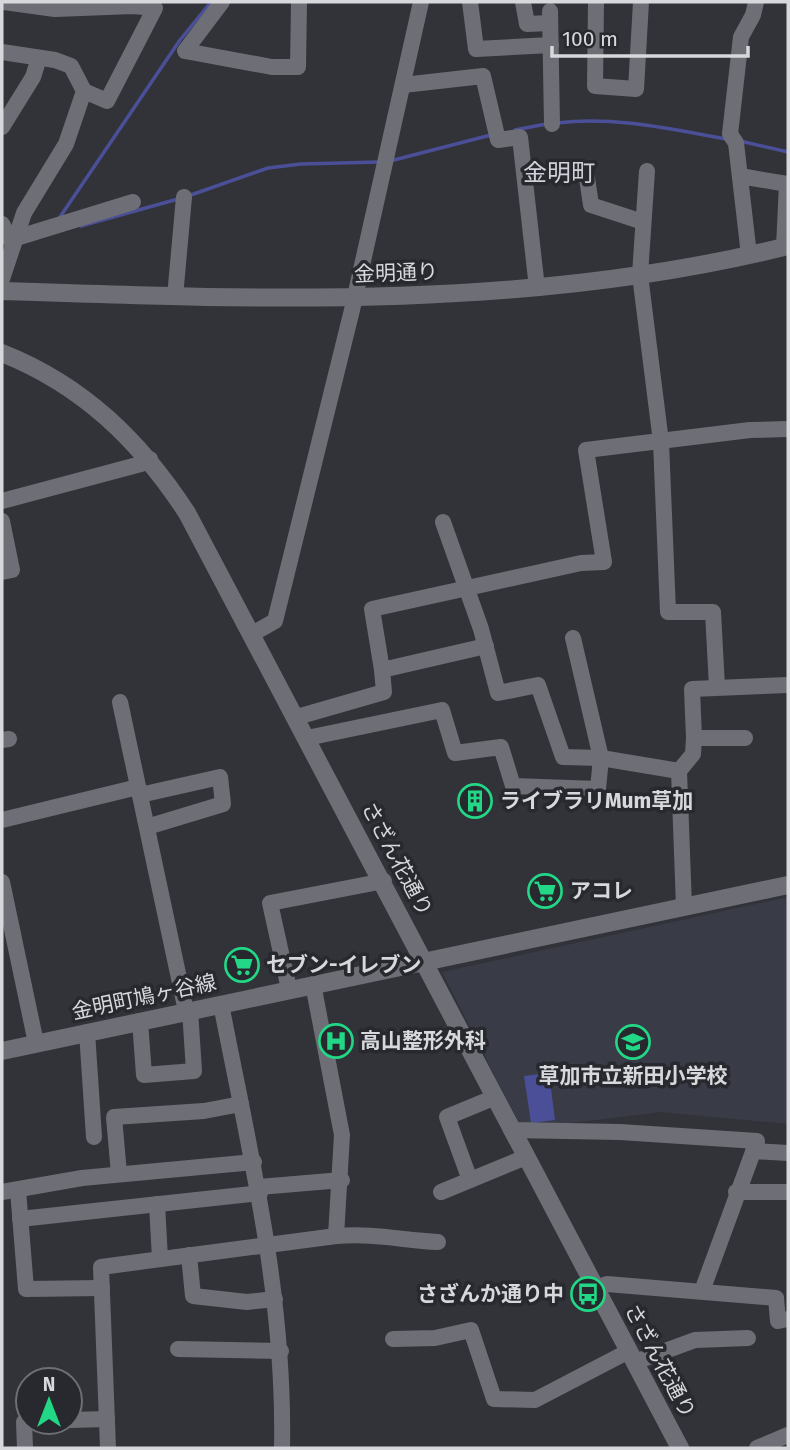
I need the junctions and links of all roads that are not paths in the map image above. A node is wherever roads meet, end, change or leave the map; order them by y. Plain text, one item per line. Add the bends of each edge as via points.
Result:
1 (4, 2) edge
2 (222, 2) edge
3 (299, 2) edge
4 (421, 2) edge
5 (470, 2) edge
6 (523, 2) edge
7 (596, 2) edge
8 (641, 2) edge
9 (756, 2) edge
10 (133, 4) edge
11 (551, 45) junction
12 (2, 52) edge
13 (39, 58) junction
14 (403, 85) junction
15 (84, 91) junction
16 (552, 124) dead end
17 (2, 127) edge
18 (647, 171) dead end
19 (740, 176) junction
20 (587, 178) dead end
21 (184, 197) dead end
22 (133, 202) dead end
23 (643, 222) junction
24 (2, 224) edge
25 (15, 241) junction
26 (786, 246) edge
27 (749, 255) junction
28 (640, 275) junction
29 (2, 279) edge
30 (537, 288) junction
31 (2, 291) edge
32 (175, 297) junction
33 (354, 297) junction
34 (2, 353) edge
35 (788, 429) edge
36 (661, 442) junction
37 (150, 459) junction
38 (2, 501) edge
39 (2, 521) edge
40 (443, 522) dead end
41 (2, 572) edge
42 (467, 588) junction
43 (252, 634) junction
44 (573, 638) dead end
45 (486, 646) junction
46 (382, 670) junction
47 (788, 685) edge
48 (717, 687) junction
49 (120, 702) dead end
50 (297, 718) junction
51 (307, 738) junction
52 (694, 738) junction
53 (745, 738) dead end
54 (601, 758) junction
55 (680, 771) junction
56 (139, 791) junction
57 (2, 820) edge
58 (146, 827) junction
59 (384, 881) junction
60 (2, 882) edge
61 (788, 885) edge
62 (684, 907) junction
63 (424, 963) junction
64 (313, 984) junction
65 (289, 989) junction
66 (221, 1004) junction
67 (188, 1010) junction
68 (140, 1021) junction
69 (87, 1032) junction
70 (36, 1044) junction
71 (2, 1051) edge
72 (493, 1098) junction
73 (241, 1104) junction
74 (511, 1130) junction
75 (94, 1137) dead end
76 (753, 1151) junction
77 (788, 1153) edge
78 (526, 1157) junction
79 (254, 1162) junction
80 (119, 1174) junction
81 (342, 1180) junction
82 (470, 1180) junction
83 (260, 1190) junction
84 (10, 1191) edge
85 (441, 1192) dead end
86 (736, 1192) junction
87 (788, 1192) edge
88 (157, 1204) junction
89 (20, 1219) junction
90 (336, 1236) junction
91 (438, 1242) dead end
92 (267, 1244) junction
93 (188, 1255) junction
94 (160, 1259) junction
95 (102, 1288) junction
96 (596, 1288) junction
97 (702, 1291) junction
98 (275, 1299) junction
99 (788, 1319) edge
100 (748, 1338) dead end
101 (393, 1339) dead end
102 (178, 1349) dead end
103 (281, 1351) junction
104 (632, 1356) junction
105 (107, 1419) junction
106 (84, 1420) edge
107 (788, 1435) edge
108 (108, 1448) edge
109 (282, 1448) edge
110 (680, 1448) edge
111 (757, 1448) edge

1 - 10 street via 55,9
2 - 3 street via 185,51 272,67 299,67
4 - 14 street
5 - 11 street via 476,49
6 - 11 street via 527,24 550,17
7 - 8 street via 595,86 636,89
9 - 19 street via 741,37 730,134 736,143
10 - 15 street via 155,8 107,102
11 - 16 street
12 - 13 street
13 - 15 street via 71,66
13 - 17 street via 33,77
14 - 30 street via 482,76 498,140 520,137
14 - 33 street
15 - 25 street via 66,144 24,214
18 - 23 street
19 - 26 street via 787,184
19 - 27 street
20 - 23 street via 591,205
21 - 32 street
22 - 25 street
23 - 28 street
24 - 25 street
25 - 29 street
26 - 27 street, 金明通り
27 - 28 street, 金明通り
28 - 30 street, 金明通り
28 - 36 street
30 - 33 street, 金明通り
31 - 32 street, 金明通り
32 - 33 street, 金明通り
33 - 43 street via 275,621
34 - 37 street, さざん花通り via 44,371 80,394
35 - 36 street
36 - 42 street via 586,450 604,562
36 - 48 street via 668,612 713,612
37 - 38 street
37 - 43 street, さざん花通り via 187,513
39 - 41 street via 12,570
40 - 42 street
42 - 45 street
42 - 46 street via 372,609
43 - 50 street, さざん花通り
44 - 54 street
45 - 46 street
45 - 54 street via 498,692 538,685 563,757
46 - 50 street via 384,692
47 - 48 street
48 - 52 street via 692,689
49 - 56 street
50 - 51 street, さざん花通り
51 - 54 street via 442,710 455,753 500,747 513,786 598,789
51 - 59 street, さざん花通り
52 - 53 street
52 - 55 street via 693,754
54 - 55 street
55 - 62 street
56 - 57 street
56 - 58 street
56 - 58 street via 220,777 223,803
58 - 67 street
59 - 63 street, さざん花通り
59 - 65 street via 270,903
60 - 70 street
61 - 62 street, 金明町鳩ヶ谷線
62 - 63 street, 金明町鳩ヶ谷線
63 - 64 street, 金明町鳩ヶ谷線
63 - 72 street, さざん花通り
64 - 65 street, 金明町鳩ヶ谷線
64 - 81 street via 342,1135
65 - 66 street, 金明町鳩ヶ谷線
66 - 67 street, 金明町鳩ヶ谷線
66 - 73 street
67 - 68 street, 金明町鳩ヶ谷線
67 - 68 street via 194,1071 144,1075
68 - 69 street, 金明町鳩ヶ谷線
69 - 70 street, 金明町鳩ヶ谷線
69 - 75 street
70 - 71 street, 金明町鳩ヶ谷線
72 - 74 street, さざん花通り
72 - 82 street via 447,1117
73 - 79 street
73 - 80 street via 114,1116
74 - 76 street via 757,1141
74 - 78 street, さざん花通り
76 - 77 street
76 - 86 street
78 - 82 street
78 - 96 street, さざん花通り
79 - 80 street
79 - 83 street
80 - 84 street
81 - 83 street
81 - 90 street
82 - 85 street
83 - 88 street
83 - 92 street
84 - 89 street
86 - 87 street
86 - 97 street
88 - 89 street
88 - 94 street
89 - 95 street via 26,1289
90 - 91 street via 372,1233
90 - 92 street
92 - 93 street
92 - 98 street
93 - 94 street
93 - 98 street via 193,1296 247,1302
94 - 95 street via 101,1267
95 - 105 street
96 - 97 street via 607,1284
96 - 104 street, さざん花通り
97 - 99 street via 776,1298 778,1321
98 - 103 street
100 - 104 street via 695,1340
101 - 104 street via 435,1338 471,1330 494,1398 536,1400
102 - 103 street
103 - 109 street
104 - 110 street, さざん花通り
105 - 106 street
105 - 108 street
107 - 111 street

